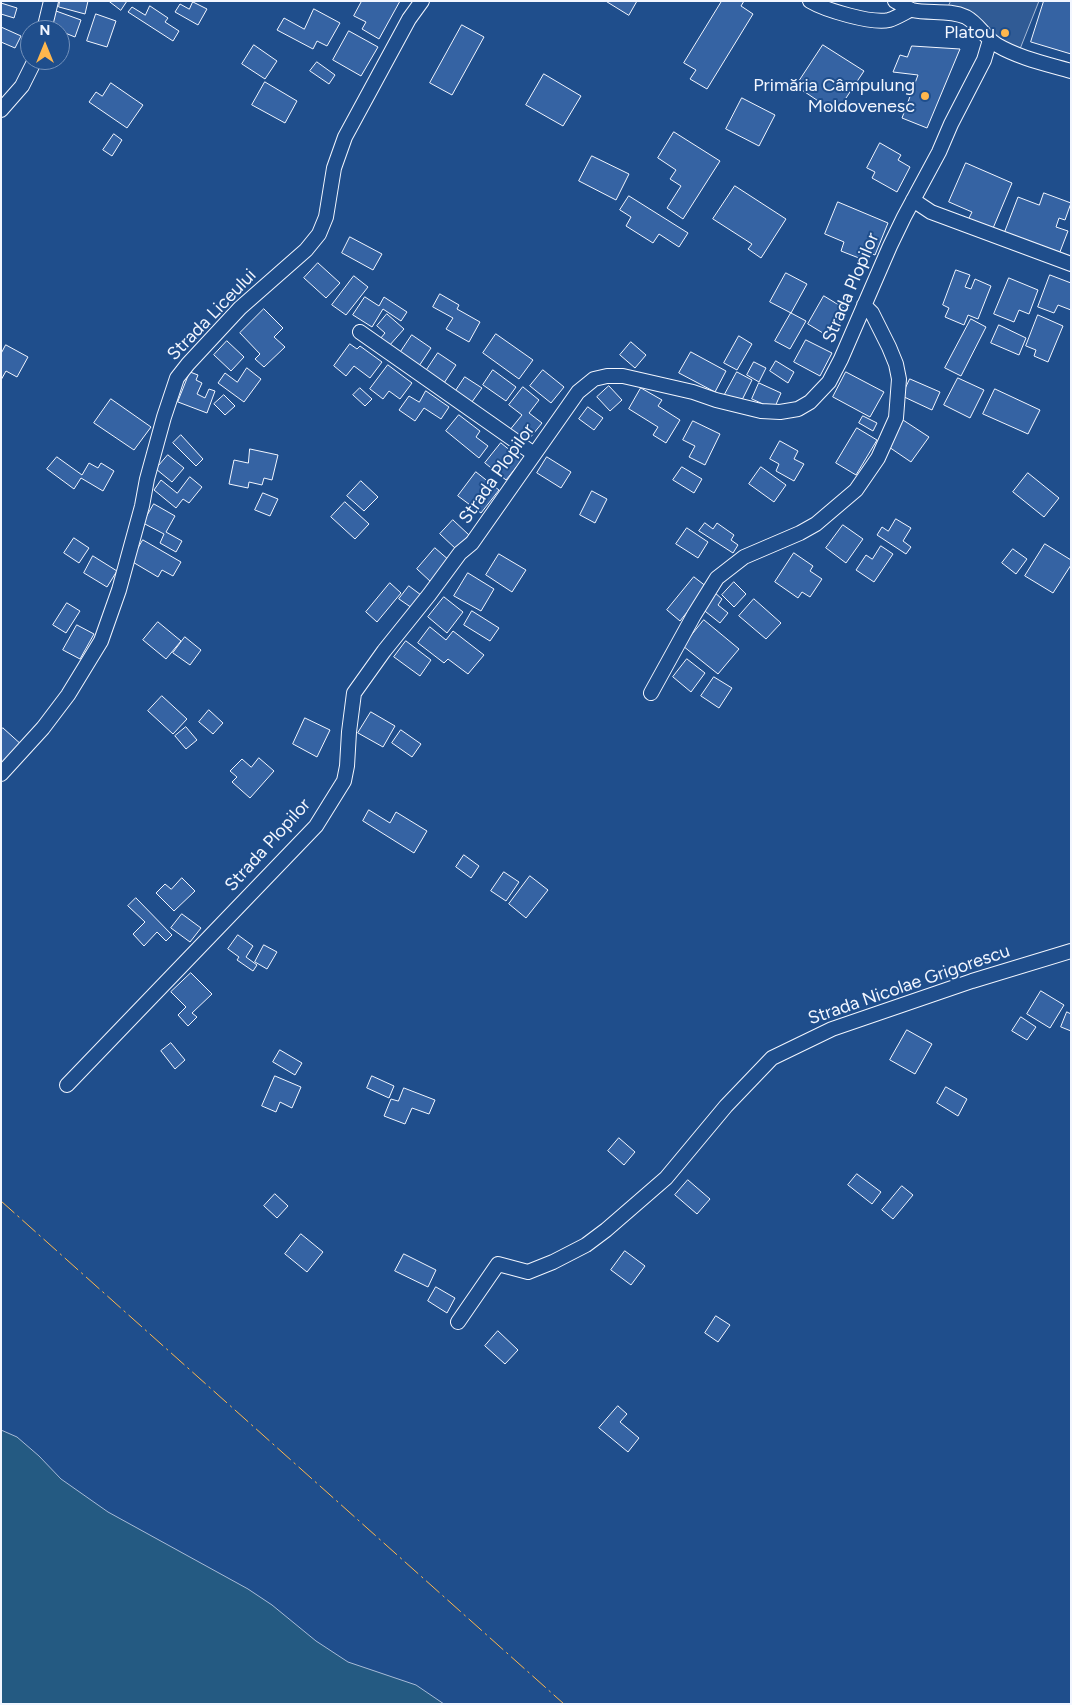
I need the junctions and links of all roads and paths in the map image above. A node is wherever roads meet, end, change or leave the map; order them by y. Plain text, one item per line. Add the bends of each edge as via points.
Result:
1 (51, 1) edge
2 (422, 1) edge
3 (810, 1) edge
4 (894, 1) edge
5 (910, 10) junction
6 (46, 20) edge
7 (990, 40) junction
8 (30, 70) edge
9 (1071, 71) edge
10 (1, 110) edge
11 (913, 200) junction
12 (1071, 264) edge
13 (864, 305) junction
14 (360, 332) dead end
15 (534, 454) junction
16 (651, 693) dead end
17 (1, 774) edge
18 (1071, 952) edge
19 (67, 1085) dead end
20 (458, 1322) dead end

1 - 6 street
2 - 17 street, Strada Liceului via 344,137 334,168 326,217 319,234 306,250 240,308 177,378 119,590 101,641 68,696
3 - 5 street via 838,13 870,19 888,20
4 - 5 street
5 - 7 street via 946,12 965,17
7 - 9 street via 1018,54
7 - 11 street, Strada Plopilor via 984,60
8 - 10 street via 22,86
11 - 12 street via 931,212
11 - 13 street, Strada Plopilor
13 - 15 street, Strada Plopilor via 829,382 810,402 798,409 761,411 623,376 594,378 578,392
13 - 16 street via 872,313 889,347 899,379 896,418 878,458 856,490 816,524 744,557 717,578
14 - 15 street
15 - 19 street, Strada Plopilor via 472,543 460,553 354,693 344,781 316,826
18 - 20 street, Strada Nicolae Grigorescu via 972,980 832,1029 772,1058 726,1106 666,1178 633,1208 586,1245 553,1262 528,1272 498,1264

